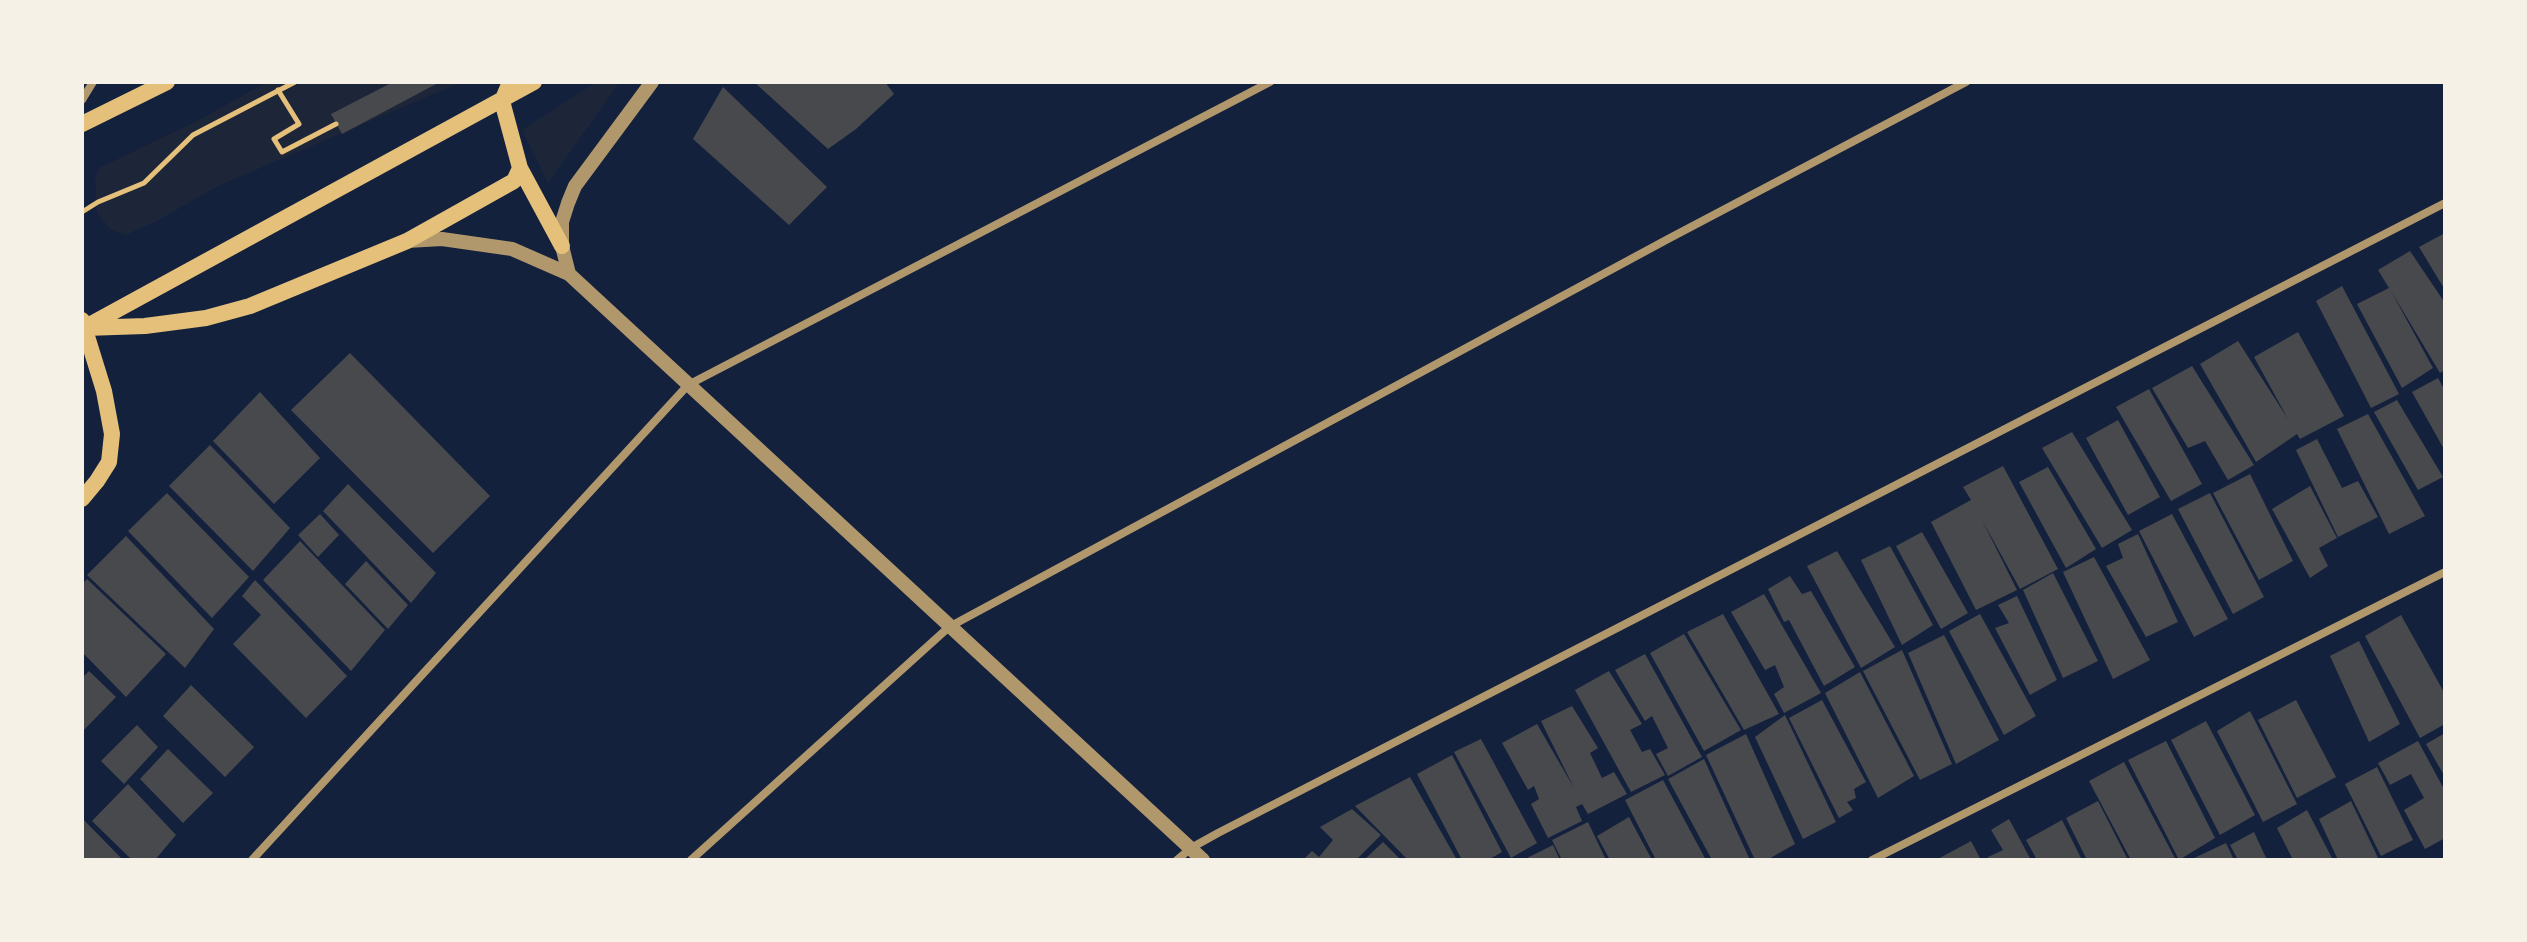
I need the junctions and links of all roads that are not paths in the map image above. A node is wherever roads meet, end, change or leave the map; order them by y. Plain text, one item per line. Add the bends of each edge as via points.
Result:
1 (93, 82) edge
2 (167, 82) edge
3 (510, 82) edge
4 (534, 82) edge
5 (652, 82) edge
6 (1270, 82) edge
7 (1966, 82) edge
8 (82, 100) edge
9 (502, 101) junction
10 (82, 124) edge
11 (520, 168) junction
12 (2445, 203) edge
13 (407, 241) junction
14 (562, 246) junction
15 (569, 274) junction
16 (83, 326) edge
17 (688, 385) junction
18 (82, 499) edge
19 (2445, 572) edge
20 (949, 627) junction
21 (1191, 848) junction
22 (252, 860) edge
23 (691, 860) edge
24 (1177, 860) edge
25 (1203, 860) edge
26 (1872, 860) edge

1 - 8 street
2 - 10 main road
3 - 9 main road
4 - 9 main road
5 - 14 street via 575,186 562,222
6 - 17 street
7 - 20 street
9 - 11 main road
9 - 16 main road
11 - 13 main road via 514,181
11 - 14 main road
12 - 21 street
13 - 15 street via 442,239 512,249
13 - 16 main road via 250,306 206,318 145,326
14 - 15 street
15 - 17 street
16 - 18 main road via 112,434 109,462
17 - 20 street
17 - 22 street
19 - 26 street
20 - 21 street
20 - 23 street
21 - 24 street
21 - 25 street

